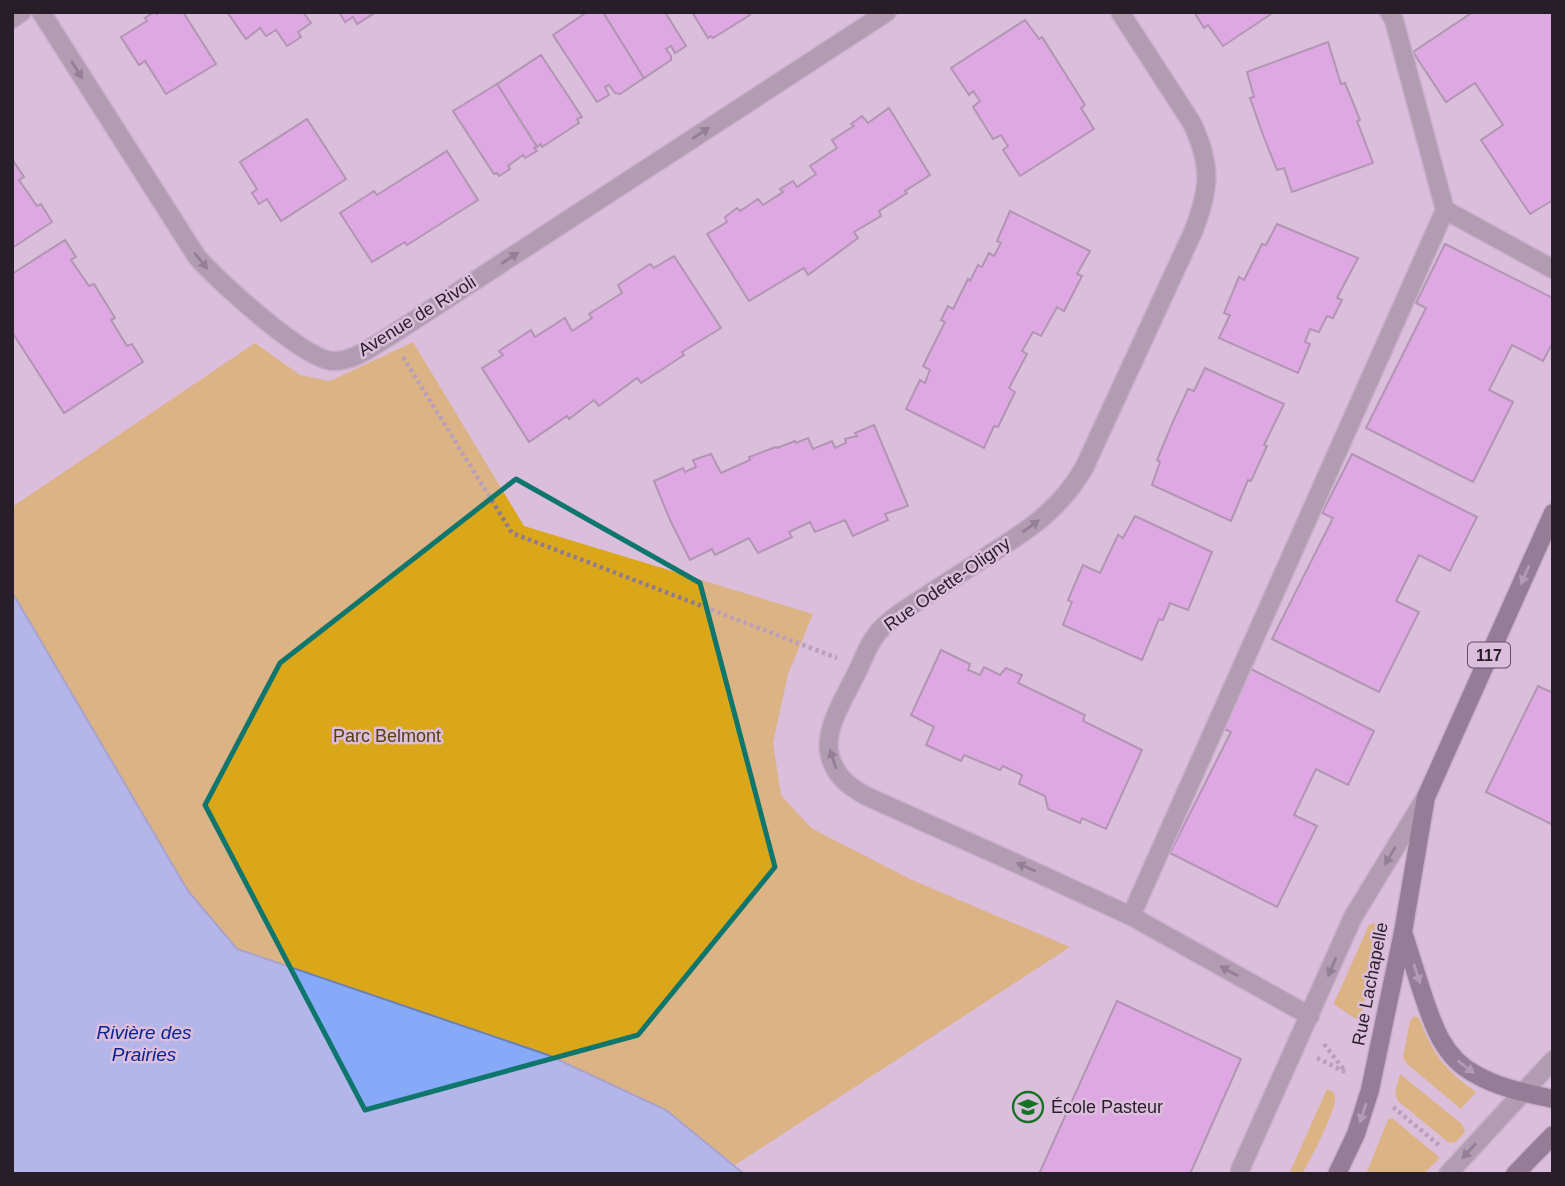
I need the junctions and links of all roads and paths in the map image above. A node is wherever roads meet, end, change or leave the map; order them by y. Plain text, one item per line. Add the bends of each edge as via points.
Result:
1 (22, 12) edge
2 (41, 12) edge
3 (887, 12) edge
4 (1120, 12) edge
5 (1389, 12) edge
6 (12, 19) edge
7 (1445, 210) junction
8 (1553, 269) edge
9 (390, 336) junction
10 (1553, 513) edge
11 (860, 666) junction
12 (1426, 797) junction
13 (1131, 916) junction
14 (1403, 932) junction
15 (1310, 1016) junction
16 (1319, 1038) dead end
17 (1312, 1057) dead end
18 (1553, 1060) edge
19 (1523, 1092) junction
20 (1553, 1099) edge
21 (1391, 1106) dead end
22 (1553, 1135) edge
23 (1447, 1151) dead end
24 (1240, 1170) dead end
25 (1337, 1174) edge
26 (1448, 1174) edge
27 (1515, 1174) edge

1 - 6 street
2 -> 9 street, Avenue de Rivoli via 181,234 230,291 292,341 329,361 359,354
9 -> 3 street, Avenue de Rivoli
11 -> 4 street, Rue Odette-Oligny via 885,625 1048,514 1074,485 1198,220 1207,190 1199,139
5 - 7 street
7 - 8 street
7 - 13 street
9 - 11 path via 512,533
10 -> 12 main road, Rue Lachapelle / 117
13 -> 11 street, Rue Odette-Oligny via 866,796 840,778 829,751 830,735
12 - 14 main road, Rue Lachapelle / 117
12 -> 15 street, Rue Lachapelle via 1353,917
15 -> 13 street, Rue Odette-Oligny
14 -> 19 main road via 1430,1017 1448,1051 1475,1074
14 -> 25 main road, Rue Lachapelle / 117 via 1370,1090
15 - 24 street, Rue Lachapelle
16 - 17 path via 1345,1071
18 - 19 street
19 - 20 main road
19 -> 26 street
21 - 23 path
22 - 27 main road

